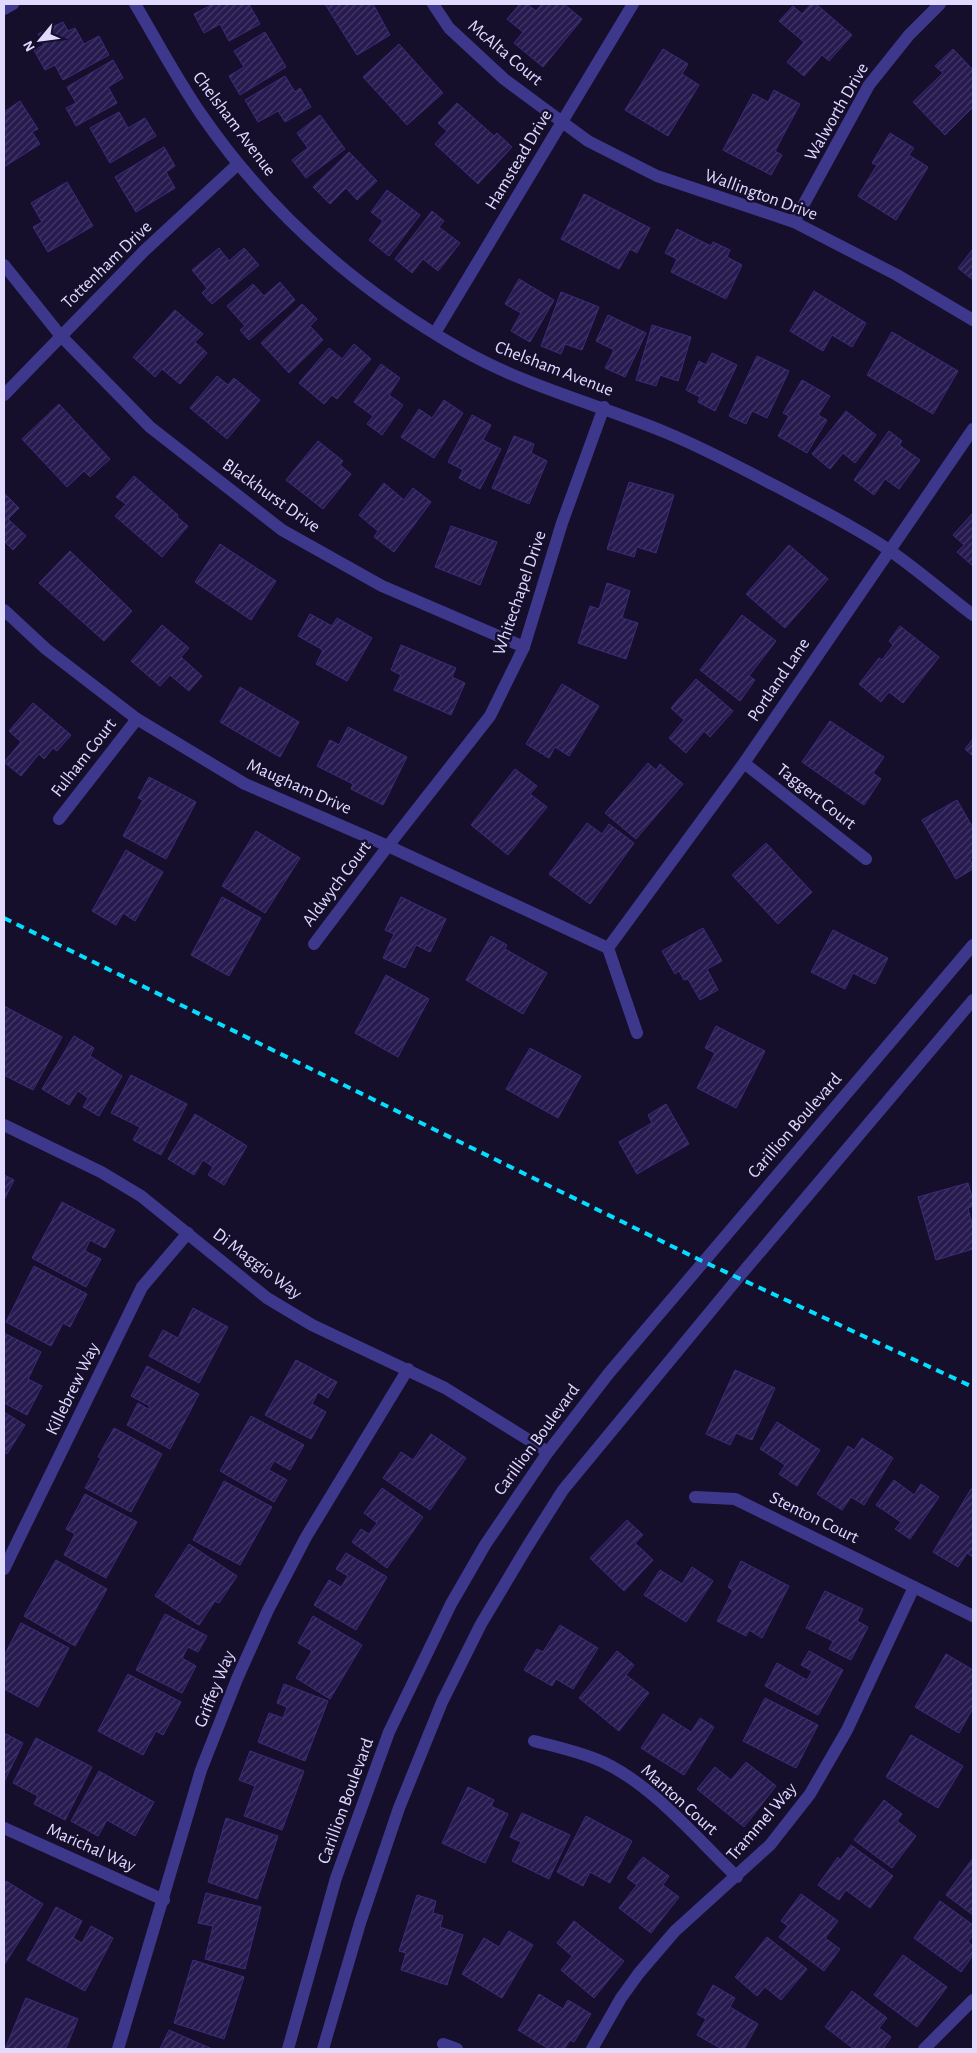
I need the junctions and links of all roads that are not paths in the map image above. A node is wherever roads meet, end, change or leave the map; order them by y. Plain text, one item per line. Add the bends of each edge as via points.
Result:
1 (13, 4) edge
2 (135, 4) edge
3 (433, 4) edge
4 (633, 4) edge
5 (940, 4) edge
6 (4, 9) edge
7 (563, 120) junction
8 (238, 164) junction
9 (794, 222) junction
10 (4, 264) edge
11 (973, 320) edge
12 (435, 333) junction
13 (60, 335) junction
14 (4, 395) edge
15 (604, 407) junction
16 (973, 429) edge
17 (889, 550) junction
18 (4, 610) edge
19 (973, 615) edge
20 (524, 647) junction
21 (137, 719) junction
22 (744, 763) junction
23 (59, 819) dead end
24 (388, 846) junction
25 (866, 859) dead end
26 (314, 944) dead end
27 (973, 944) edge
28 (608, 948) junction
29 (973, 1000) edge
30 (637, 1033) dead end
31 (4, 1125) edge
32 (188, 1233) junction
33 (408, 1369) junction
34 (548, 1452) junction
35 (695, 1497) dead end
36 (4, 1570) edge
37 (914, 1587) junction
38 (973, 1616) edge
39 (534, 1741) dead end
40 (4, 1828) edge
41 (737, 1877) junction
42 (164, 1900) junction
43 (973, 2000) edge
44 (443, 2044) dead end
45 (118, 2049) edge
46 (288, 2049) edge
47 (323, 2049) edge
48 (458, 2049) edge
49 (592, 2049) edge
50 (924, 2049) edge

1 - 6 street
2 - 8 street, Chelsham Avenue via 184,87
3 - 7 street, McAlta Court via 449,28 504,79
4 - 7 street, Hamstead Drive
5 - 9 street, Walworth Drive via 908,35 869,85
7 - 9 street, Wallington Drive via 588,141 657,176
7 - 12 street, Hamstead Drive
8 - 12 street, Chelsham Avenue via 297,228 345,272
8 - 13 street, Tottenham Drive
9 - 11 street, Wallington Drive via 897,275
10 - 13 street, Blackhurst Drive
12 - 15 street, Chelsham Avenue via 513,376
13 - 14 street, Tottenham Drive
13 - 20 street, Blackhurst Drive via 150,427 282,530 382,586
15 - 17 street, Chelsham Avenue via 734,464
15 - 20 street, Whitechapel Drive via 562,523
16 - 17 street, Portland Lane
17 - 19 street, Chelsham Avenue
17 - 22 street, Portland Lane
18 - 21 street, Maugham Drive via 46,649
20 - 24 street, Whitechapel Drive via 490,716
21 - 23 street, Fulham Court
21 - 24 street, Maugham Drive via 245,784
22 - 25 street, Taggert Court
22 - 28 street, Portland Lane
24 - 26 street, Aldwych Court
24 - 28 street, Maugham Drive
27 - 34 street, Carillion Boulevard via 702,1261
28 - 30 street
29 - 47 street via 563,1490 527,1547 481,1624 435,1720 399,1808 360,1923
31 - 32 street, Di Maggio Way via 101,1172 141,1196
32 - 33 street, Di Maggio Way via 267,1298 312,1324
32 - 36 street, Killebrew Way via 142,1287
33 - 34 street, Di Maggio Way via 445,1388
33 - 42 street, Griffey Way via 306,1536 268,1610 202,1770
34 - 46 street, Carillion Boulevard via 485,1545 451,1604 389,1732 336,1878
35 - 37 street, Stenton Court via 735,1499
37 - 38 street, Stenton Court
37 - 41 street, Trammel Way via 827,1767 791,1820
39 - 41 street, Manton Court via 582,1754 626,1775 652,1795
40 - 42 street, Marichal Way
41 - 49 street, Trammel Way via 675,1931 639,1973
42 - 45 street, Griffey Way
43 - 50 street
44 - 48 street

